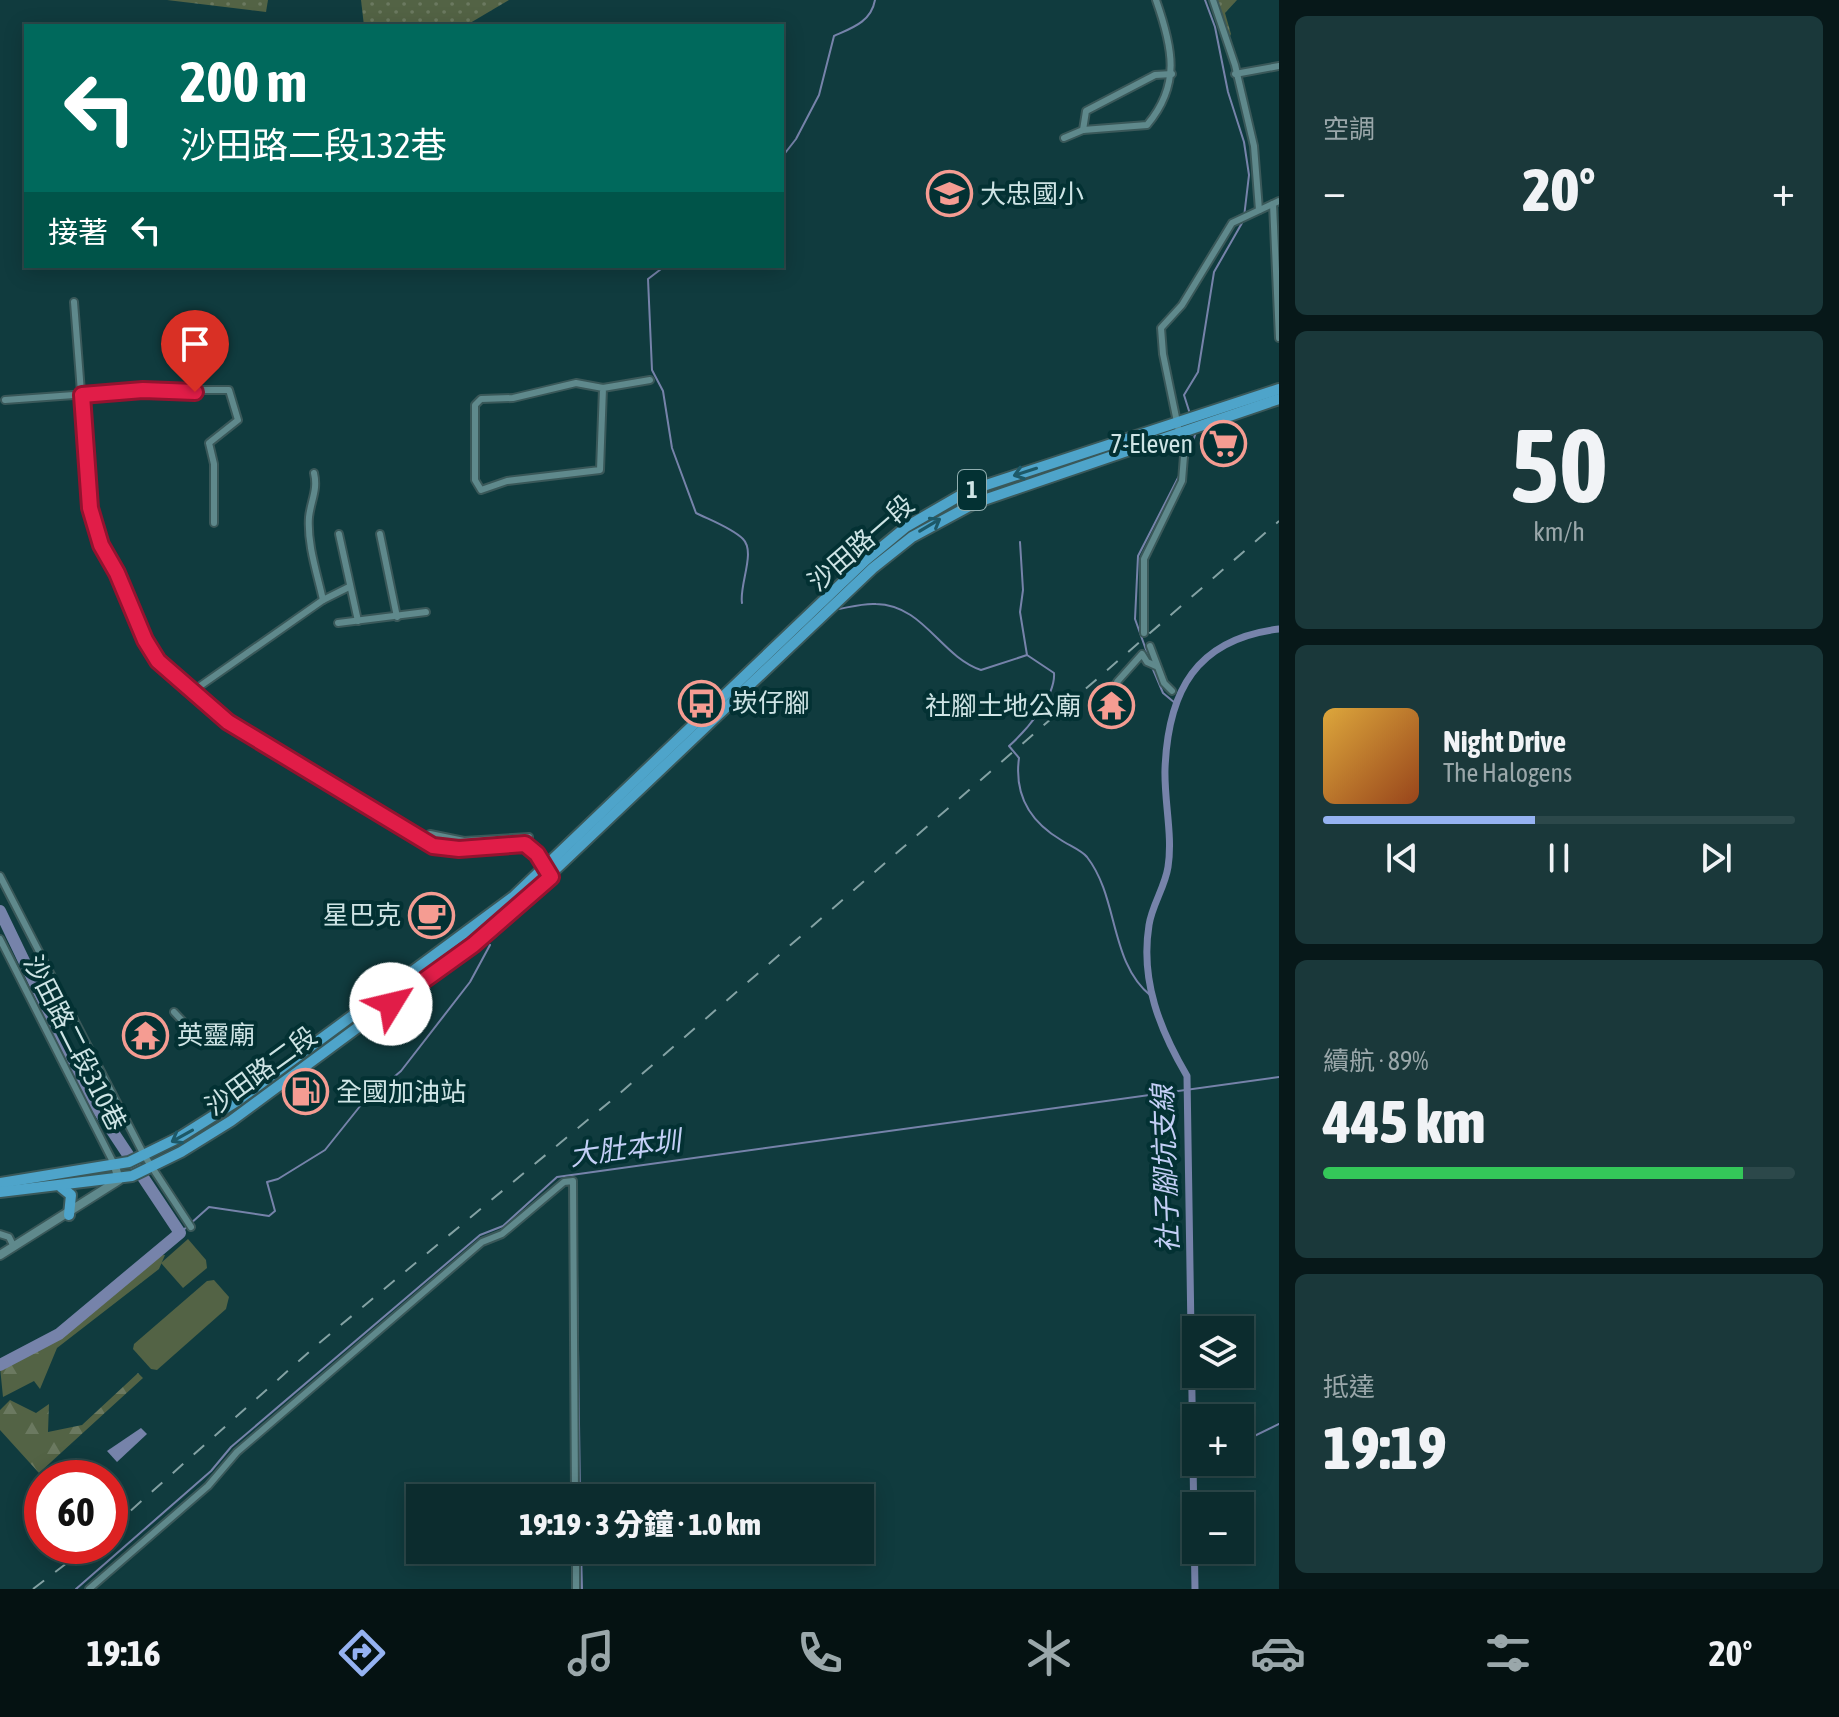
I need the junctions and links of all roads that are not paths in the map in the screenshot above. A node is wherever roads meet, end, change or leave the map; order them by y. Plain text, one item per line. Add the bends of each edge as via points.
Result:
1 (1156, 0) edge
2 (1213, 0) edge
3 (1279, 66) edge
4 (1172, 74) junction
5 (1235, 74) junction
6 (1083, 130) junction
7 (1064, 138) dead end
8 (1276, 203) edge
9 (1259, 210) junction
10 (74, 302) dead end
11 (1279, 338) edge
12 (650, 380) dead end
13 (603, 388) junction
14 (1279, 389) edge
15 (82, 395) junction
16 (1279, 399) edge
17 (5, 400) dead end
18 (1200, 420) junction
19 (1180, 426) junction
20 (314, 473) dead end
21 (214, 523) dead end
22 (339, 534) dead end
23 (380, 534) dead end
24 (349, 587) junction
25 (323, 600) junction
26 (426, 612) dead end
27 (397, 617) junction
28 (358, 621) junction
29 (338, 623) dead end
30 (804, 627) junction
31 (1144, 633) dead end
32 (1150, 646) dead end
33 (1156, 666) junction
34 (193, 691) junction
35 (1172, 691) dead end
36 (1120, 701) dead end
37 (430, 834) dead end
38 (529, 837) dead end
39 (545, 867) junction
40 (0, 876) edge
41 (551, 877) junction
42 (0, 939) edge
43 (174, 1012) dead end
44 (191, 1030) dead end
45 (136, 1158) junction
46 (115, 1166) junction
47 (148, 1169) junction
48 (119, 1180) junction
49 (0, 1183) edge
50 (61, 1187) junction
51 (0, 1192) edge
52 (69, 1215) junction
53 (191, 1227) dead end
54 (0, 1234) edge
55 (14, 1247) junction
56 (0, 1255) edge
57 (575, 1484) edge
58 (576, 1564) edge
59 (89, 1589) edge
60 (576, 1589) edge

1 - 4 street
2 - 5 street
3 - 5 street
4 - 6 street via 1155,75 1086,111
4 - 6 street via 1165,104 1147,125
5 - 9 street via 1254,146
6 - 7 street
8 - 9 street
8 - 11 street
9 - 19 street via 1232,223 1182,305 1161,328
10 - 15 street
12 - 13 street
13 - 13 street via 576,383 513,398 481,399 475,405 475,480 481,490 507,481 600,470
14 - 18 main road, 1
15 - 17 street
15 - 21 street via 229,390 238,420 209,443
15 - 34 street via 90,508 101,545 158,661
16 - 18 main road, 1
18 - 19 main road, 1
19 - 30 main road, 沙田路一段 / 1 via 937,521
19 - 31 street via 1182,481 1144,559
20 - 25 street via 318,487 309,533
22 - 24 street
23 - 27 street
24 - 25 street
24 - 28 street
25 - 34 street
26 - 27 street
27 - 28 street
28 - 29 street
30 - 39 main road, 沙田路二段 / 1
30 - 41 main road, 沙田路二段 / 1
32 - 33 street
33 - 35 street
33 - 36 street via 1142,654 1117,682
34 - 39 street via 228,722 433,846 525,844
37 - 38 street via 464,841
39 - 41 street
39 -> 45 main road, 沙田路二段 / 1 via 466,934 237,1101
40 - 45 street
41 - 47 main road, 沙田路二段 / 1 via 473,945 243,1113
42 - 46 street, 沙田路二段310巷
43 - 44 street
45 - 46 main road, 沙田路二段 / 1
45 - 47 street
46 - 48 street
46 - 49 main road, 1
47 - 48 main road, 沙田路二段 / 1
47 - 53 street
48 - 50 main road, 1
48 - 52 street, 沙田路二段
50 - 51 main road, 1
50 - 52 main road via 71,1195
52 - 55 street, 沙田路二段
54 - 55 street
55 - 56 street, 沙田路二段
57 - 59 street via 573,1181 564,1182 502,1234 482,1242 237,1452 208,1486
58 - 60 street

